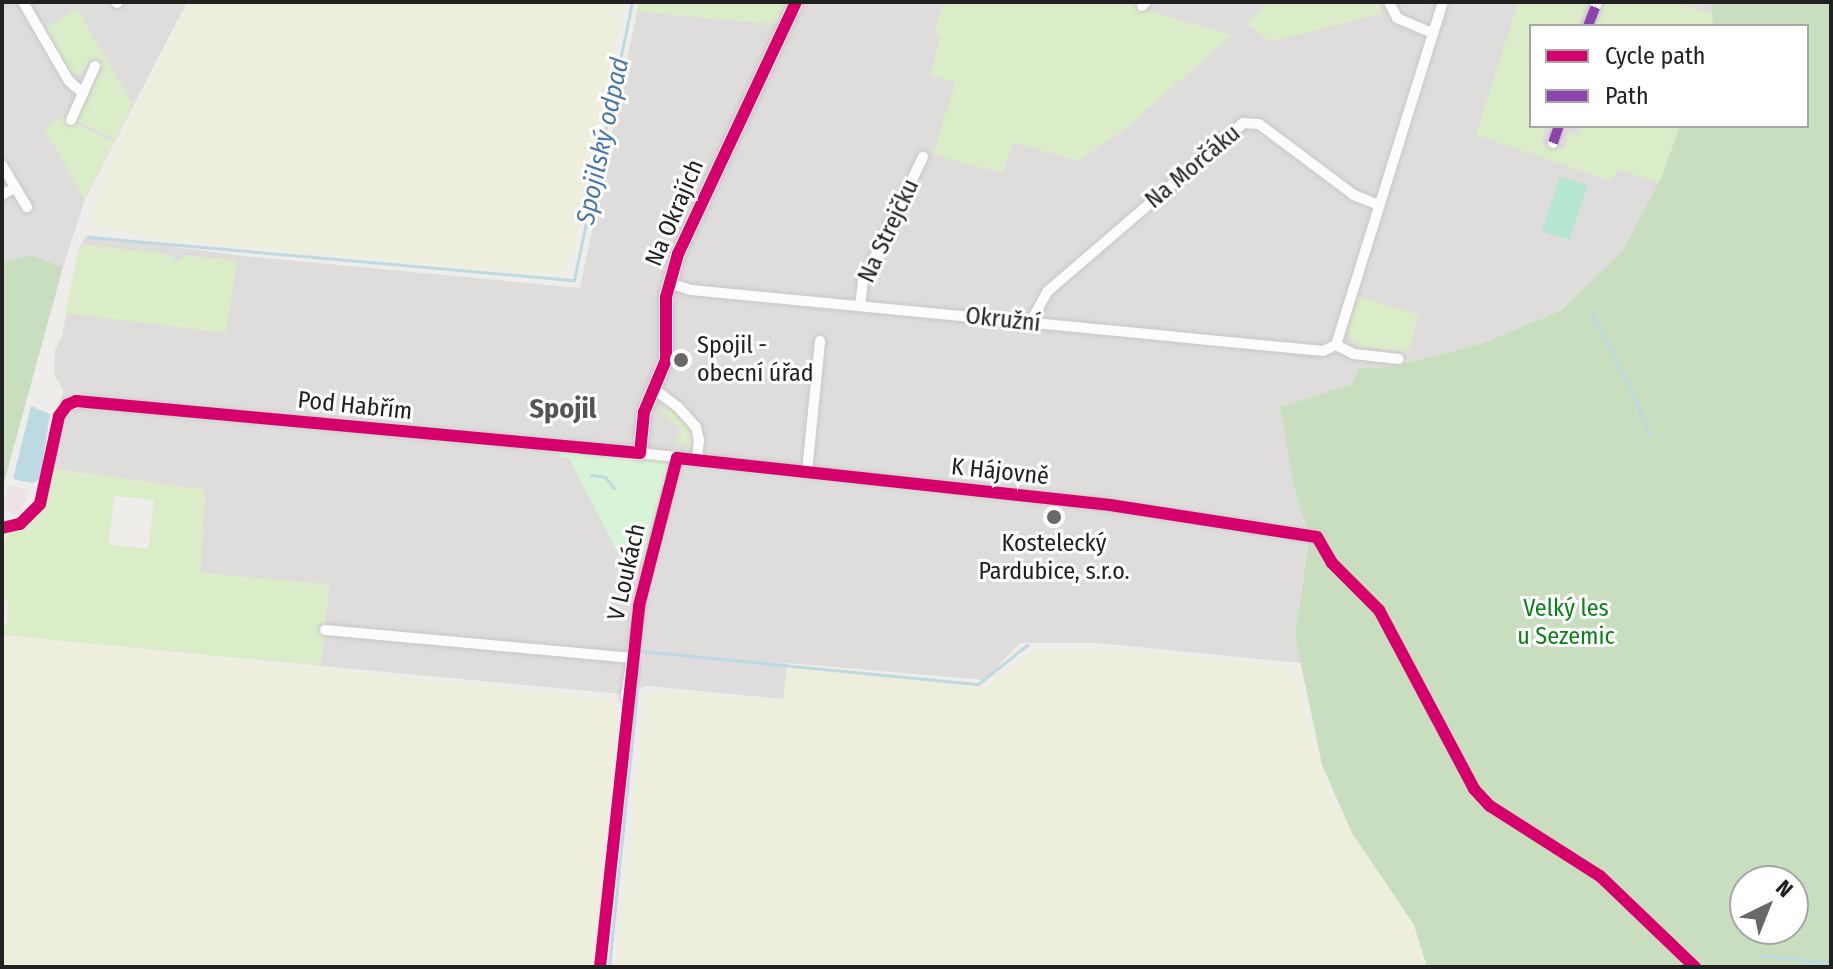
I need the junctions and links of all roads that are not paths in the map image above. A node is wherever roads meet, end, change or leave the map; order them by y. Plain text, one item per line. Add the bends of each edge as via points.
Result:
1 (23, 2) edge
2 (796, 2) edge
3 (1389, 2) edge
4 (1443, 2) edge
5 (1597, 2) edge
6 (1589, 24) edge
7 (1433, 33) junction
8 (95, 66) dead end
9 (83, 93) junction
10 (71, 120) dead end
11 (1558, 128) edge
12 (1553, 143) dead end
13 (923, 157) dead end
14 (2, 165) edge
15 (14, 188) junction
16 (2, 195) edge
17 (1379, 205) junction
18 (27, 207) dead end
19 (669, 283) junction
20 (860, 306) junction
21 (1030, 323) junction
22 (820, 341) dead end
23 (1336, 345) junction
24 (1399, 359) dead end
25 (654, 389) junction
26 (67, 405) dead end
27 (640, 453) junction
28 (677, 458) junction
29 (697, 460) junction
30 (807, 472) junction
31 (1317, 537) dead end
32 (325, 630) dead end
33 (631, 658) junction
34 (626, 697) dead end

1 - 9 street via 69,81
2 - 19 street, Na Okrajích via 689,228
3 - 7 street via 1397,18
4 - 7 street
5 - 6 street
7 - 17 street
8 - 9 street
9 - 10 street
11 - 12 street
13 - 20 street, Na Strejčku via 863,281
14 - 15 street
15 - 16 street
15 - 18 street
17 - 21 street, Na Morčáku via 1354,195 1259,124 1243,123 1048,291
17 - 23 street
19 - 20 street, Okružní via 691,290
19 - 25 street, Na Okrajích via 667,351
20 - 21 street, Okružní
21 - 23 street, Okružní via 1323,351
22 - 30 street
23 - 24 street, Okružní via 1354,354
25 - 27 street, Na Okrajích via 644,412
25 - 29 street via 696,427
26 - 27 street, Pod Habřím via 87,402
27 - 28 street, K Hájovně
28 - 29 street, K Hájovně
28 - 33 street, V Loukách via 640,598
29 - 30 street, K Hájovně
30 - 31 street, K Hájovně via 1110,505
32 - 33 street
33 - 34 street, V Loukách

